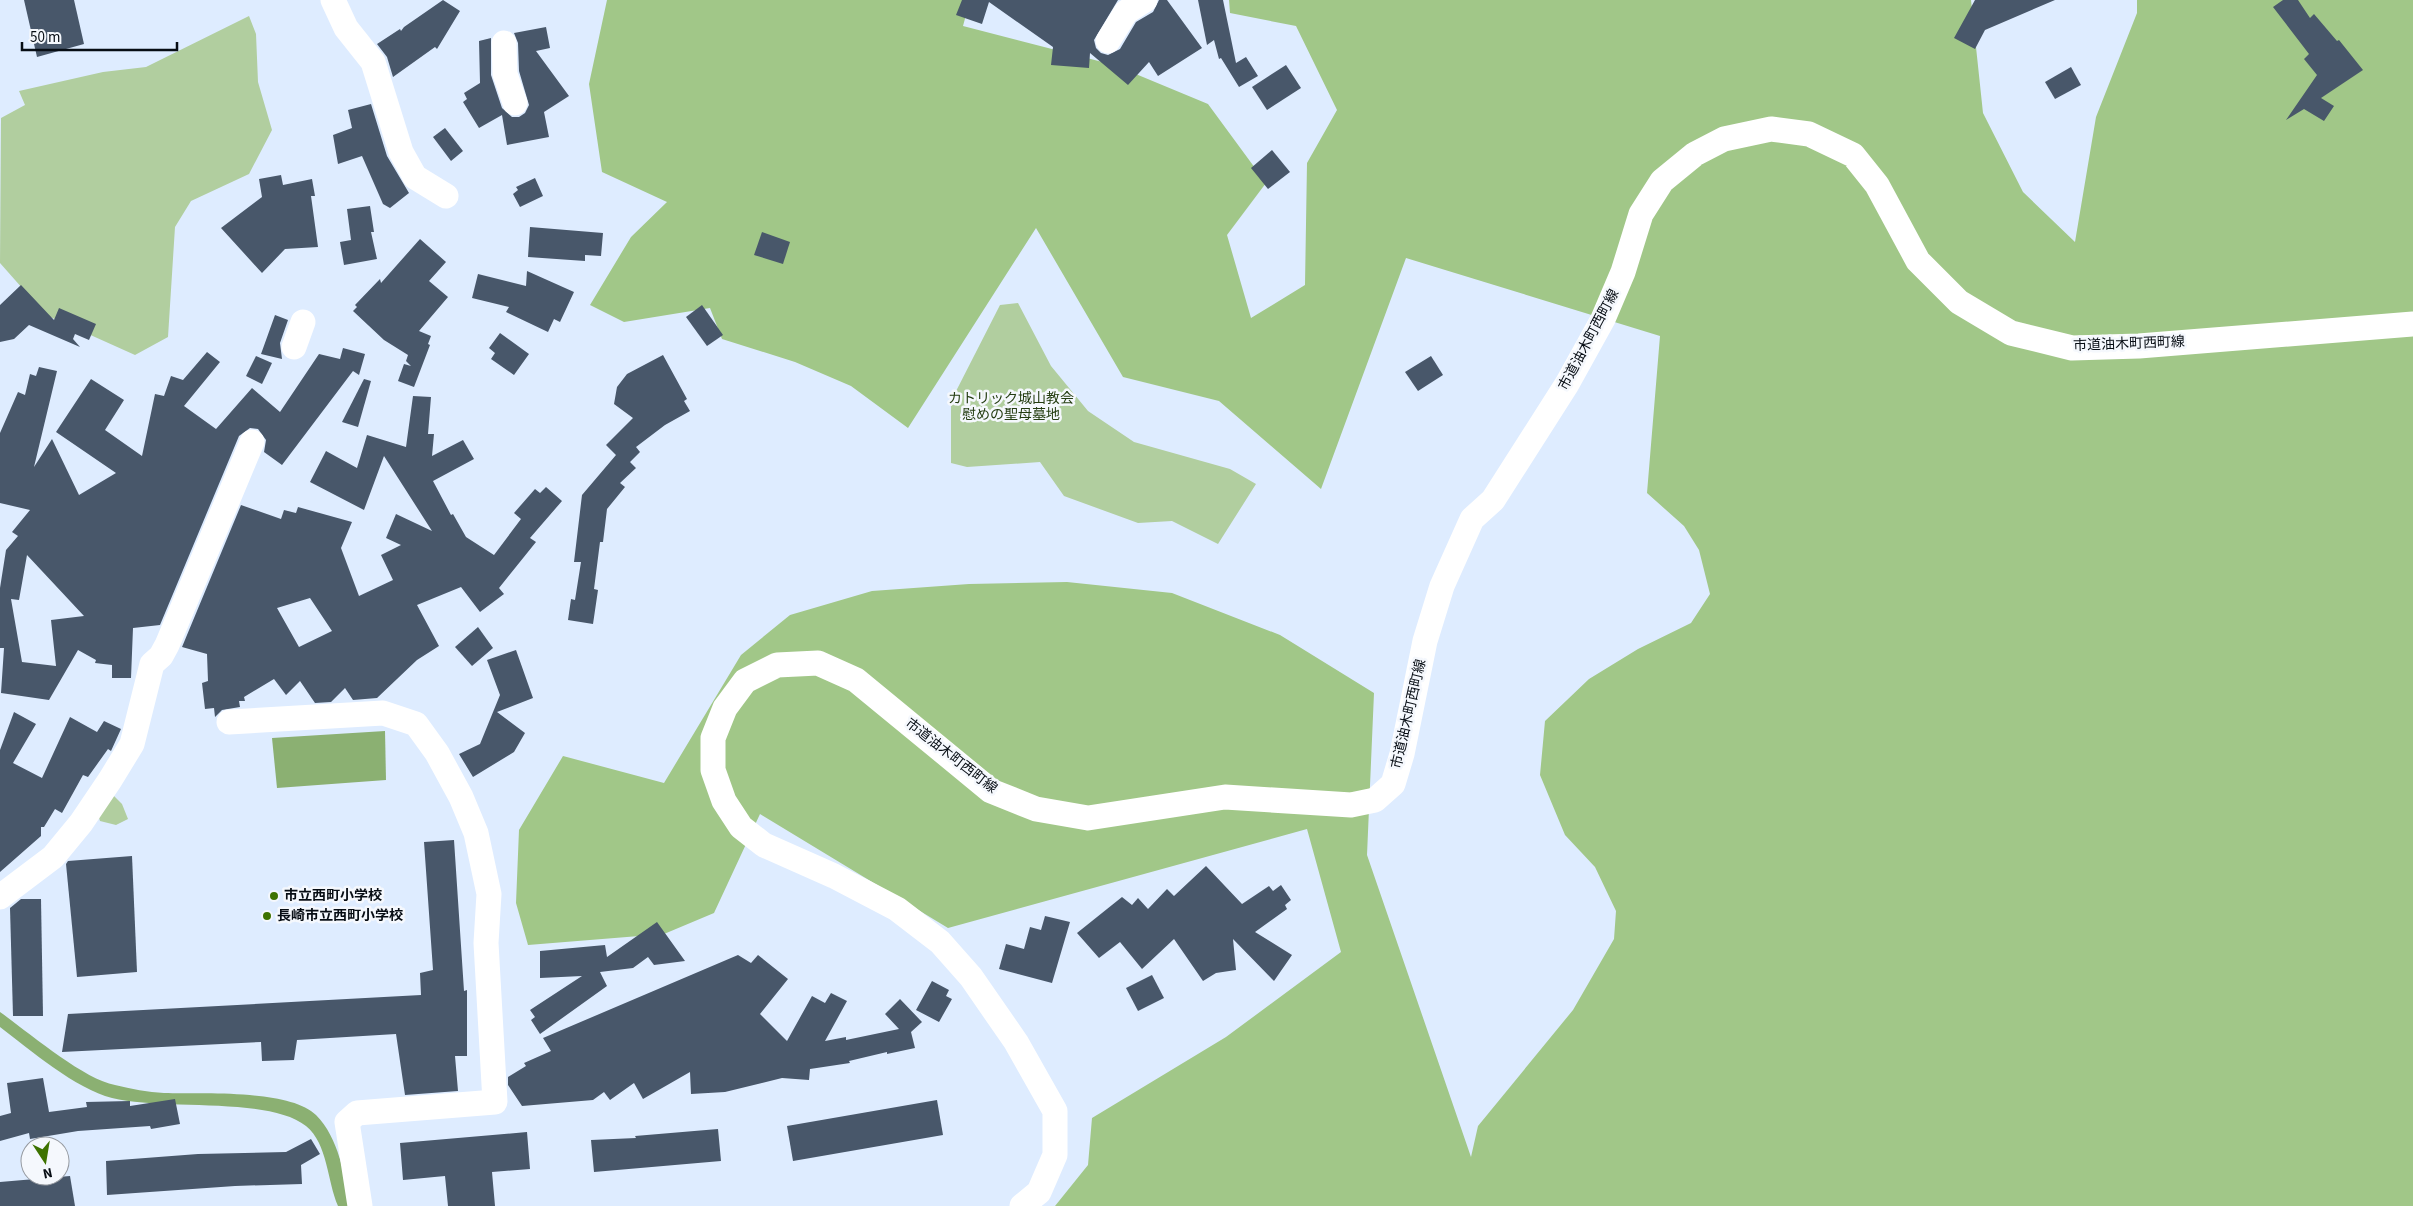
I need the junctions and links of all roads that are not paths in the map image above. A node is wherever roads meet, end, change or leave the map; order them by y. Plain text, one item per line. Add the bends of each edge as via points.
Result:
1 (333, 0) edge
2 (1145, 0) edge
3 (1108, 41) dead end
4 (504, 43) dead end
5 (515, 103) dead end
6 (446, 196) dead end
7 (303, 322) dead end
8 (2413, 324) edge
9 (294, 347) dead end
10 (252, 442) dead end
11 (229, 722) dead end
12 (0, 897) edge
13 (360, 1206) edge
14 (1022, 1206) edge

1 - 6 street via 346,28 373,62 401,152 415,177
2 - 3 street via 1126,12
4 - 5 street via 506,74
7 - 9 street
8 - 14 street, 市道油木町西町線 via 2139,346 2072,348 2011,333 1959,302 1918,261 1878,185 1853,155 1809,134 1771,129 1724,139 1695,154 1662,181 1642,214 1603,319 1567,384 1493,500 1472,519 1442,586 1425,641 1393,784 1375,800 1351,805 1225,797 1088,818 1036,809 991,791 856,680 818,663 778,665 745,681 725,708 713,738 713,770 724,801 741,827 764,845 897,909 940,942 971,977 1016,1042 1055,1111 1055,1155 1039,1192
10 - 12 street via 167,645 152,664 132,744 80,823 53,857
11 - 13 street via 383,713 416,724 437,753 476,833 489,894 486,943 495,1102 357,1113 347,1122

